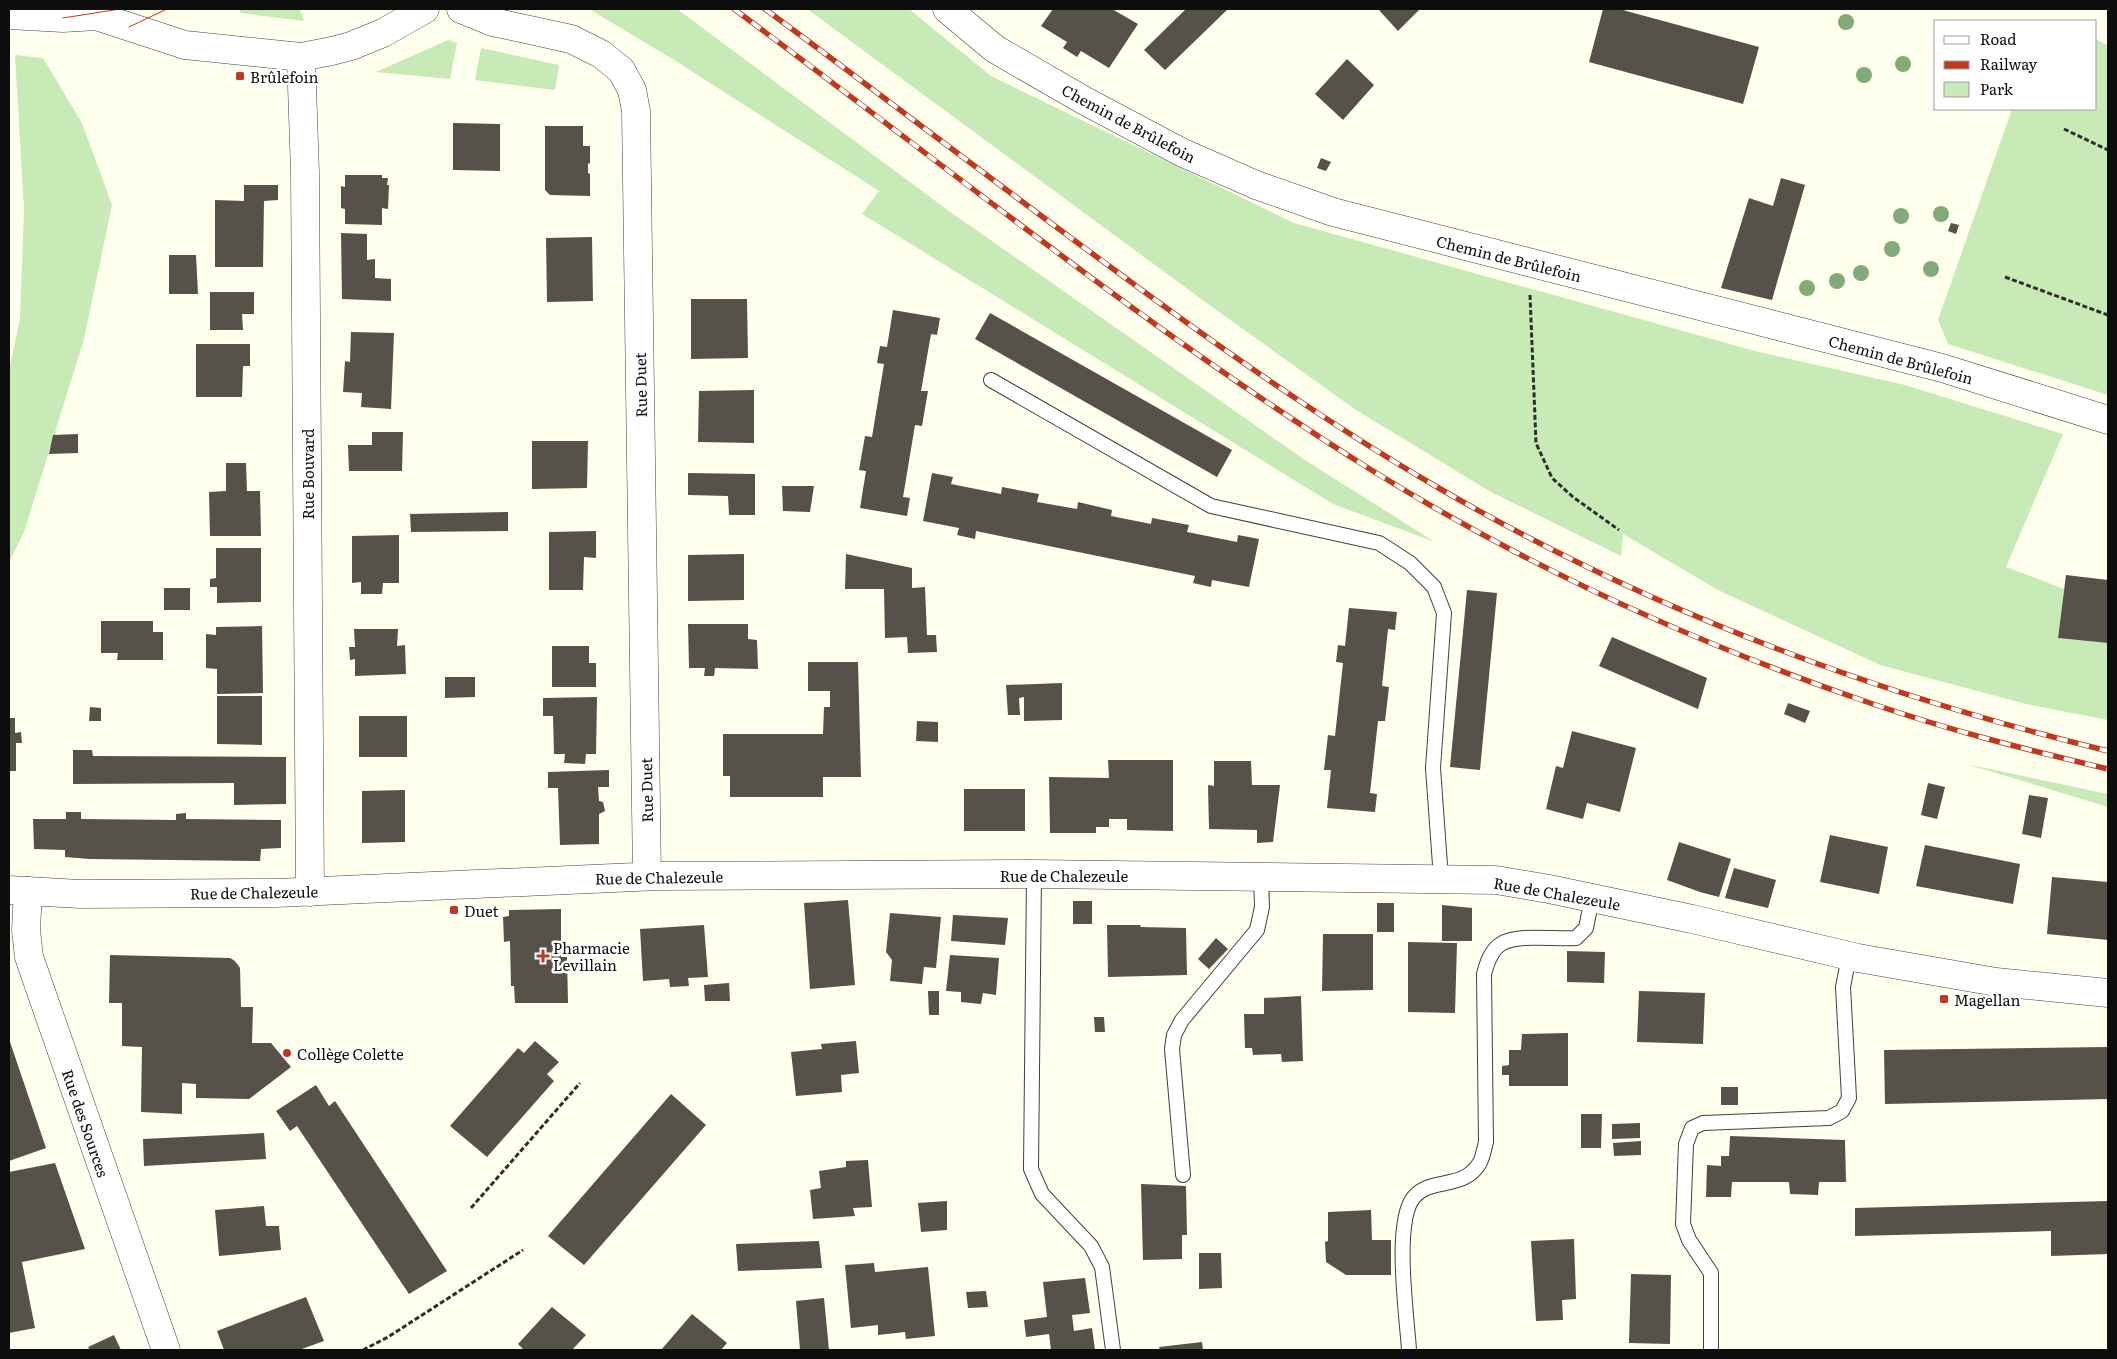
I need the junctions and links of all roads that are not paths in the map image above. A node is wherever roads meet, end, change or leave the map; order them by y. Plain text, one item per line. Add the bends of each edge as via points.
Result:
1 (424, 9) edge
2 (462, 9) edge
3 (947, 9) edge
4 (9, 15) edge
5 (129, 18) edge
6 (9, 31) edge
7 (300, 57) junction
8 (991, 380) dead end
9 (2108, 420) edge
10 (1034, 874) junction
11 (647, 876) junction
12 (1261, 877) junction
13 (1441, 879) junction
14 (18, 890) edge
15 (310, 892) junction
16 (1592, 898) junction
17 (1849, 956) junction
18 (2108, 993) edge
19 (1183, 1175) dead end
20 (166, 1350) edge
21 (1113, 1350) edge
22 (1409, 1350) edge
23 (1712, 1350) edge

1 - 7 street via 383,33 351,46
2 - 11 street, Rue Duet via 493,22 571,39 601,54 621,70 632,90 636,110
3 - 9 street, Chemin de Brûlefoin via 995,49 1085,101 1181,152 1256,185 1333,212 1942,368
4 - 5 street
5 - 6 street via 62,34
5 - 7 street via 185,45
7 - 15 street, Rue Bouvard via 306,192
8 - 13 lane via 1211,506 1379,543 1410,563 1434,587 1444,613 1433,768
10 - 11 street, Rue de Chalezeule
10 - 12 street, Rue de Chalezeule
10 - 21 lane via 1031,1169 1042,1194 1091,1246 1102,1267
11 - 15 street, Rue de Chalezeule
12 - 13 street, Rue de Chalezeule
12 - 19 lane via 1262,907 1257,930 1182,1020 1174,1035 1172,1049
13 - 16 street, Rue de Chalezeule via 1496,880
14 - 15 street, Rue de Chalezeule via 80,894
14 - 20 street, Rue des Sources via 29,957
16 - 17 street, Rue de Chalezeule
16 - 22 lane via 1586,928 1576,938 1517,939 1501,944 1488,959 1484,974 1486,1142 1479,1164 1461,1181 1424,1188 1406,1208 1401,1234
17 - 18 street, Rue de Chalezeule via 1996,982
17 - 23 lane via 1843,987 1848,1098 1842,1112 1828,1118 1704,1123 1692,1128 1686,1144 1683,1224 1689,1240 1711,1273

